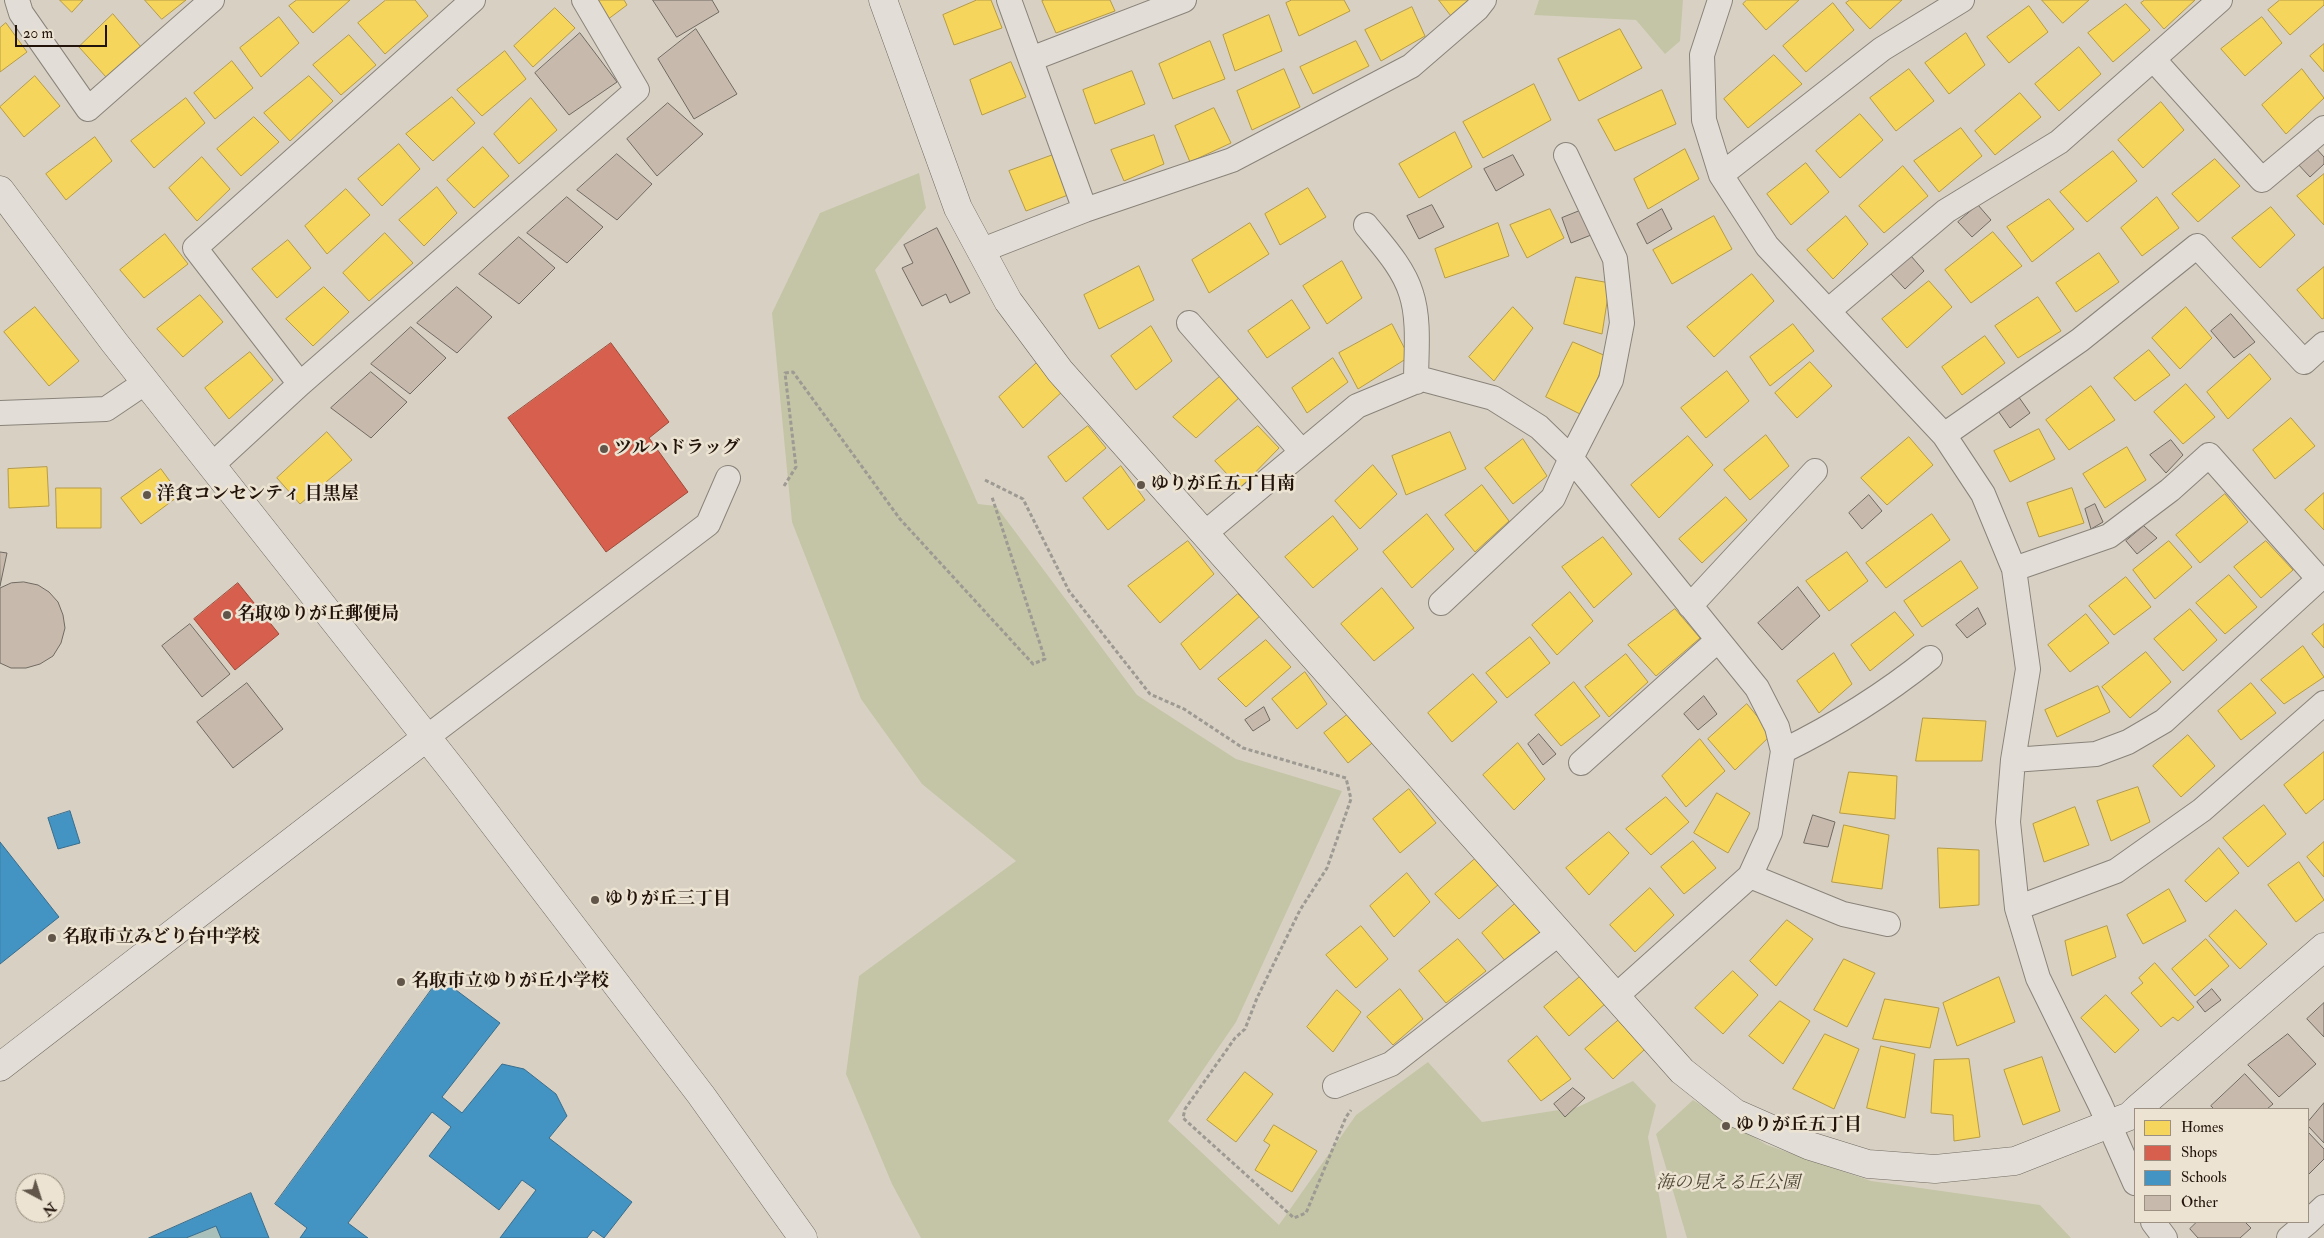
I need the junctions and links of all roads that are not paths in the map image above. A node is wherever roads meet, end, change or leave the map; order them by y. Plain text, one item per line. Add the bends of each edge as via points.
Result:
1 (17, 0) edge
2 (212, 0) edge
3 (474, 0) edge
4 (584, 0) edge
5 (883, 0) edge
6 (1009, 0) edge
7 (1184, 0) edge
8 (1484, 0) edge
9 (1720, 0) edge
10 (1962, 0) edge
11 (2220, 0) edge
12 (1031, 59) junction
13 (2154, 60) junction
14 (2324, 128) edge
15 (1566, 155) dead end
16 (1721, 175) junction
17 (0, 190) edge
18 (1085, 210) junction
19 (1366, 225) dead end
20 (980, 251) junction
21 (1828, 311) junction
22 (1190, 323) dead end
23 (2324, 344) edge
24 (146, 382) junction
25 (1416, 382) junction
26 (300, 384) junction
27 (0, 413) edge
28 (1944, 435) junction
29 (1302, 452) junction
30 (1571, 458) junction
31 (211, 466) junction
32 (1815, 471) dead end
33 (728, 478) dead end
34 (1204, 534) junction
35 (2014, 569) junction
36 (1441, 603) dead end
37 (1690, 606) junction
38 (1718, 640) junction
39 (1930, 658) dead end
40 (2324, 703) edge
41 (427, 737) junction
42 (1783, 751) junction
43 (2013, 760) junction
44 (1581, 763) dead end
45 (1750, 876) junction
46 (2017, 908) junction
47 (1888, 924) dead end
48 (1558, 934) junction
49 (2324, 947) edge
50 (1615, 997) junction
51 (0, 1067) edge
52 (1335, 1086) dead end
53 (2138, 1108) edge
54 (2134, 1112) edge
55 (2109, 1124) junction
56 (2134, 1181) edge
57 (2324, 1207) edge
58 (2309, 1221) edge
59 (2154, 1223) edge
60 (2307, 1223) edge
61 (803, 1238) edge
62 (2165, 1238) edge
63 (2289, 1238) edge

1 - 2 street via 21,13 88,109
3 - 26 street via 195,248
4 - 26 street via 637,90
5 - 20 street via 958,208
6 - 12 street
7 - 12 street
8 - 18 street via 1411,66 1232,160
9 - 16 street via 1702,55 1704,120
10 - 16 street via 1882,49
11 - 13 street
12 - 18 street
13 - 14 street via 2262,180
13 - 21 street via 2059,142 1946,211
15 - 30 street via 1615,259 1622,322 1611,380
16 - 21 street via 1767,246
17 - 24 street
18 - 20 street
19 - 25 street via 1397,264 1411,293
20 - 34 street via 1008,301 1060,371
21 - 28 street
22 - 29 street
23 - 28 street via 2304,362 2197,246 2080,340
24 - 27 street via 106,409
24 - 31 street
25 - 29 street via 1357,406
25 - 30 street via 1422,379 1493,398 1539,427
26 - 31 street
28 - 35 street via 1982,494
29 - 34 street
30 - 36 street via 1554,498
30 - 37 street
31 - 41 street
32 - 37 street
33 - 41 street via 708,524
34 - 48 street
35 - 43 street via 2028,669
35 - 43 street via 2109,536 2170,490 2209,455 2320,579 2164,720 2128,742 2096,754
37 - 38 street
38 - 42 street via 1757,688 1776,727
38 - 44 street
39 - 42 street via 1891,689 1818,734
40 - 46 street via 2202,810 2116,871
41 - 51 street
41 - 61 street via 701,1095
42 - 45 street via 1770,832
43 - 46 street via 2008,822
45 - 47 street via 1843,914
45 - 50 street
46 - 55 street via 2038,978
48 - 50 street
48 - 52 street via 1391,1064
49 - 53 street
50 - 55 street via 1682,1071 1735,1114 1810,1146 1868,1164 1935,1169 2015,1161
54 - 55 street
55 - 56 street
57 - 58 street
59 - 62 street
60 - 63 street

